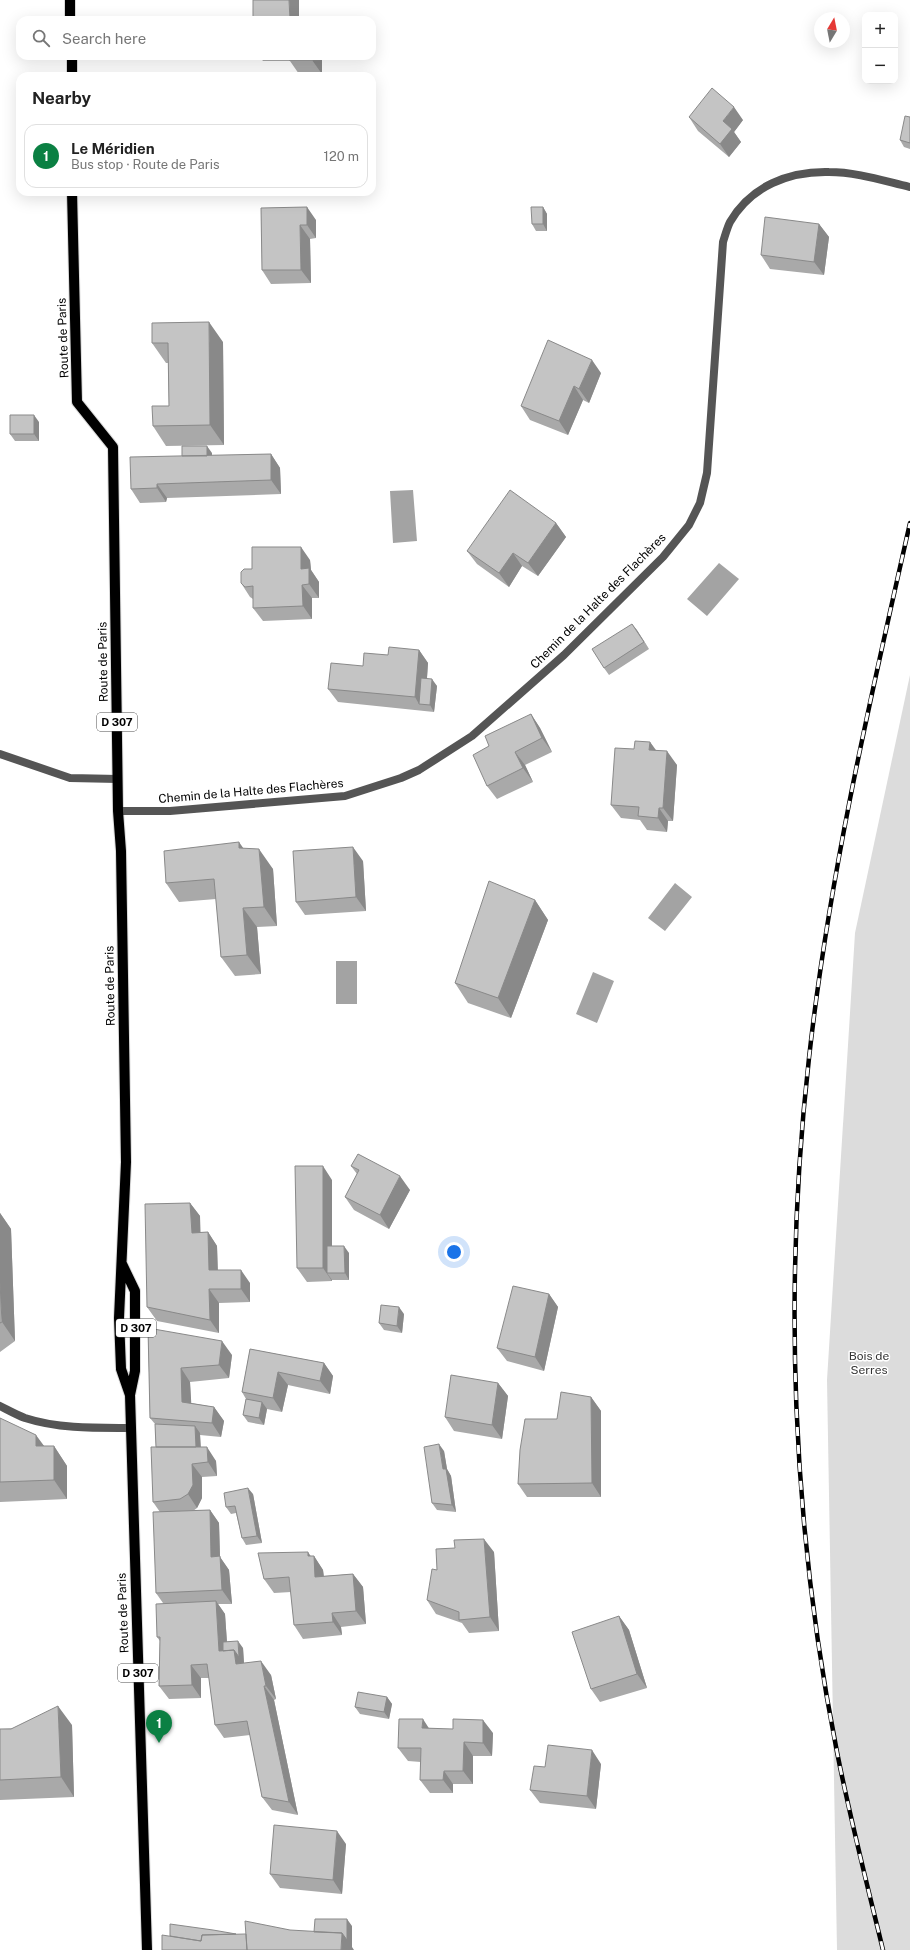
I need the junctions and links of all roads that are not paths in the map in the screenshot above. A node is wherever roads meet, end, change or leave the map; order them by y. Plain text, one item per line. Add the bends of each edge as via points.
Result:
1 (70, 0) edge
2 (70, 16) edge
3 (72, 60) edge
4 (72, 72) edge
5 (910, 187) edge
6 (72, 196) edge
7 (0, 754) edge
8 (118, 778) junction
9 (118, 811) junction
10 (122, 1263) junction
11 (130, 1396) junction
12 (0, 1406) edge
13 (131, 1428) junction
14 (147, 1950) edge

1 - 2 main road
3 - 4 main road
5 - 9 street, Chemin de la Halte des Flachères via 851,174 828,172 787,176 770,183 741,205 729,223 723,242 707,473 700,503 689,525 662,557 564,655 472,736 419,770 345,796 170,811
6 - 8 main road, Route de Paris / D 307 via 78,402 113,447
7 - 8 street via 70,778
8 - 9 main road, Route de Paris / D 307
9 - 10 main road, Route de Paris / D 307 via 121,851 126,1162
10 - 11 main road, Route de Paris / D 307 via 119,1290 121,1369
10 - 11 main road, Route de Paris / D 307 via 135,1291 135,1371
11 - 13 main road, Route de Paris / D 307
12 - 13 street via 25,1418 48,1424
13 - 14 main road, Route de Paris / D 307

